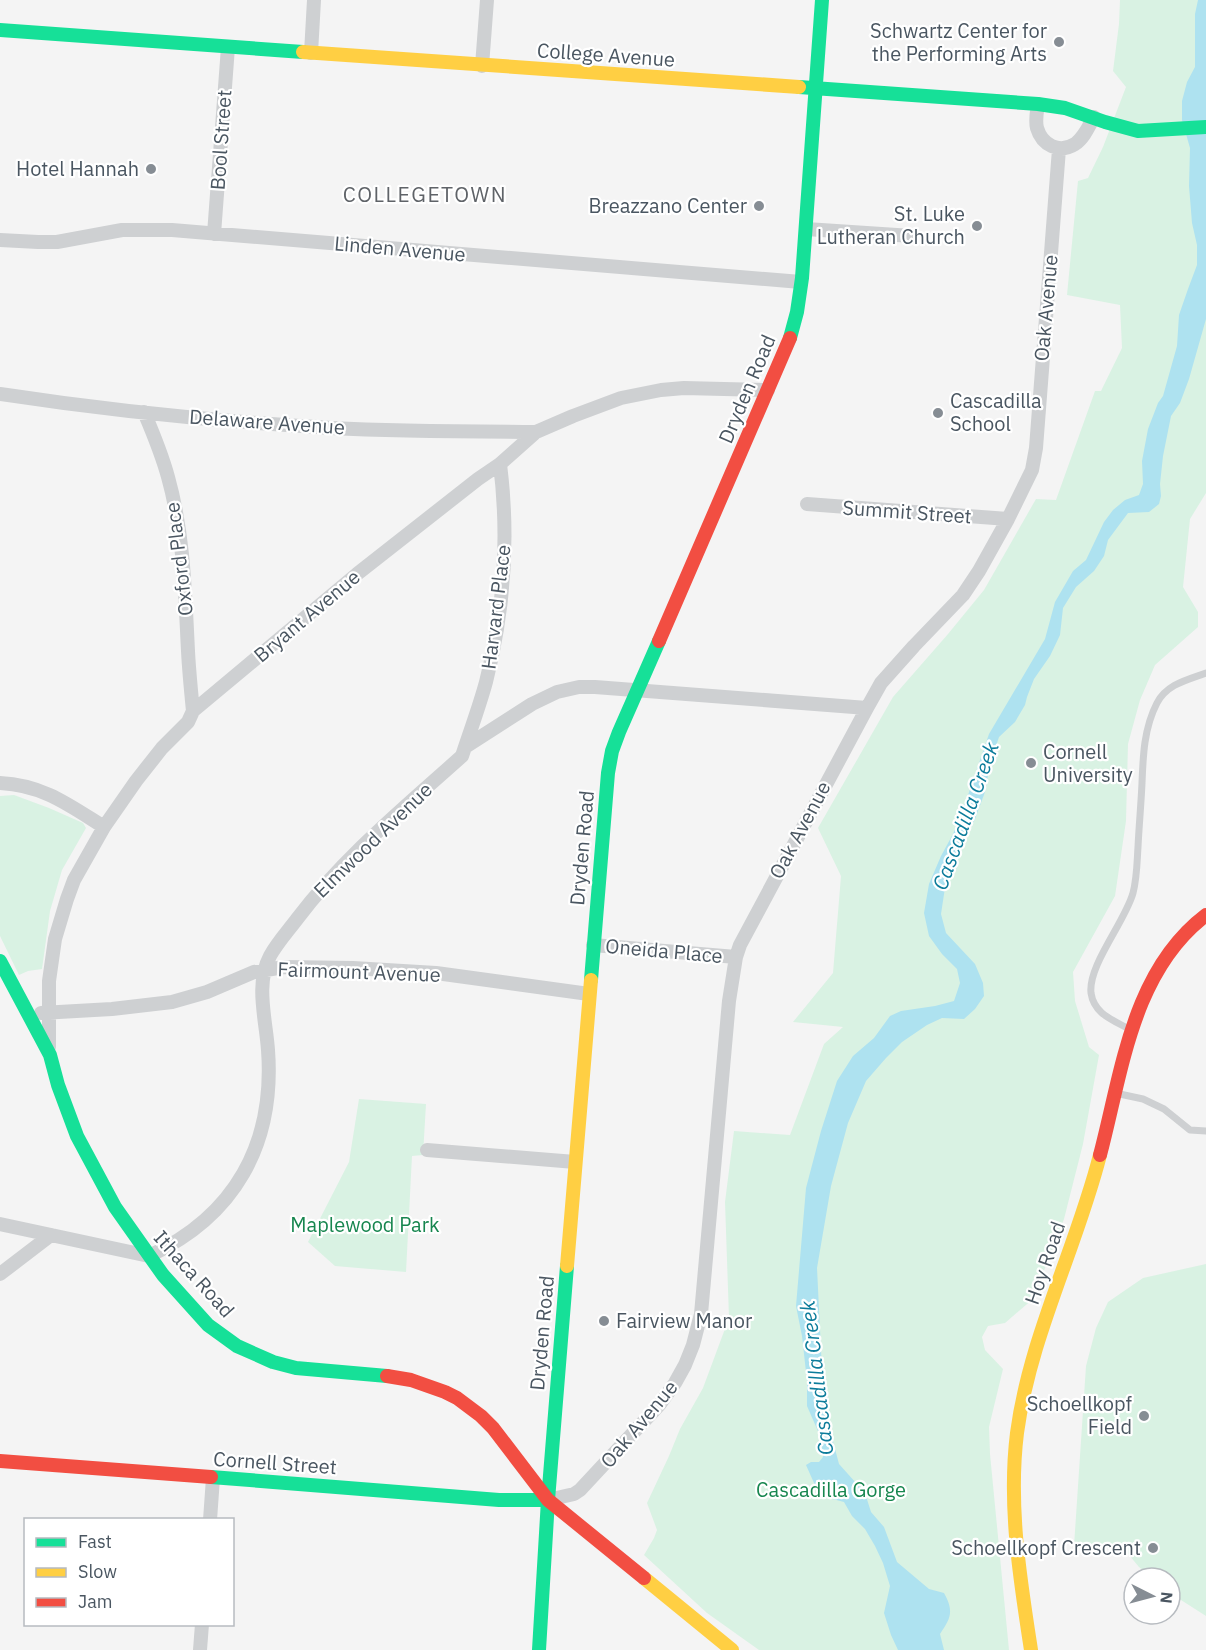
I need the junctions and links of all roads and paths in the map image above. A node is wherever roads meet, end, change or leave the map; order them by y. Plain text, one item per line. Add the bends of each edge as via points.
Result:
1 (314, 0) edge
2 (487, 0) edge
3 (822, 0) edge
4 (0, 30) edge
5 (228, 47) junction
6 (311, 53) junction
7 (482, 66) junction
8 (816, 88) junction
9 (1038, 104) junction
10 (1094, 117) junction
11 (1206, 127) edge
12 (1059, 149) junction
13 (806, 229) junction
14 (214, 234) junction
15 (912, 236) dead end
16 (0, 240) edge
17 (801, 282) junction
18 (768, 390) junction
19 (0, 394) edge
20 (144, 412) junction
21 (536, 432) junction
22 (500, 464) junction
23 (807, 504) dead end
24 (1008, 519) junction
25 (1206, 674) edge
26 (637, 690) junction
27 (867, 708) junction
28 (193, 711) junction
29 (465, 747) junction
30 (0, 783) edge
31 (104, 826) junction
32 (1206, 915) edge
33 (593, 945) junction
34 (736, 957) junction
35 (0, 961) edge
36 (264, 970) junction
37 (589, 994) junction
38 (27, 1013) junction
39 (49, 1013) junction
40 (1132, 1030) junction
41 (50, 1055) junction
42 (1115, 1094) junction
43 (1206, 1131) edge
44 (428, 1150) dead end
45 (575, 1162) junction
46 (0, 1224) edge
47 (51, 1236) junction
48 (149, 1256) junction
49 (0, 1274) edge
50 (0, 1461) edge
51 (213, 1478) junction
52 (548, 1500) junction
53 (210, 1518) edge
54 (202, 1626) edge
55 (201, 1650) edge
56 (539, 1650) edge
57 (732, 1650) edge
58 (1031, 1650) edge

1 - 6 street
2 - 7 street
3 - 8 street, Dryden Road
4 - 5 street, College Avenue
5 - 6 street, College Avenue
5 - 14 street, Bool Street
6 - 7 street, College Avenue
7 - 8 street, College Avenue
8 - 9 street, College Avenue
8 - 13 street, Dryden Road
9 - 10 street, College Avenue
9 - 12 street via 1036,123 1041,136
10 - 11 street, College Avenue via 1138,131
10 - 12 street via 1078,142
12 - 24 street, Oak Avenue via 1036,448 1032,470
13 - 15 street
13 - 17 street, Dryden Road
14 - 16 street, Linden Avenue via 139,229 57,242
14 - 17 street, Linden Avenue
17 - 18 street, Dryden Road via 795,326
18 - 21 street, Bryant Avenue via 661,390 621,398
18 - 26 street, Dryden Road
19 - 20 street, Delaware Avenue
20 - 21 street, Delaware Avenue via 319,427
20 - 28 street, Oxford Place via 168,478 179,530
21 - 22 street, Bryant Avenue
22 - 28 street, Bryant Avenue via 357,574
22 - 29 street, Harvard Place via 506,538 496,635
23 - 24 street, Summit Street
24 - 27 street, Oak Avenue via 963,595 881,683
25 - 40 lane via 1166,690 1151,717 1143,753 1133,893 1091,984 1097,1009
26 - 27 street, Elmwood Avenue
26 - 29 street, Elmwood Avenue via 579,687 557,692
26 - 33 street, Dryden Road via 612,750
27 - 34 street, Oak Avenue via 746,931
28 - 31 street, Bryant Avenue
29 - 36 street, Elmwood Avenue via 462,756 372,836 317,892 275,948
30 - 31 street via 44,792
31 - 39 street, Bryant Avenue via 74,880 55,939
32 - 40 street, Hoy Road via 1179,939 1164,961
33 - 34 street, Oneida Place
33 - 37 street, Dryden Road
34 - 52 street, Oak Avenue via 701,1314 693,1345 660,1404 591,1480 574,1494
35 - 38 street, Ithaca Road
36 - 37 street, Fairmount Avenue via 354,968 436,973
36 - 39 street, Fairmount Avenue via 172,1002
36 - 48 street, Elmwood Avenue via 262,993 269,1078 264,1123 254,1154 217,1208 197,1227
37 - 45 street, Dryden Road
38 - 39 street, Fairmount Avenue
38 - 41 street, Ithaca Road
39 - 41 street, Bryant Avenue
40 - 42 street, Hoy Road
41 - 48 street, Ithaca Road via 77,1136 115,1207
42 - 43 lane via 1143,1099 1164,1108 1190,1130
42 - 58 street, Hoy Road via 1104,1146 1035,1351 1021,1409 1015,1530
44 - 45 street
45 - 52 street, Dryden Road
46 - 47 street
47 - 48 street
47 - 49 street
48 - 52 street, Ithaca Road via 208,1325 255,1355 297,1368 411,1380 457,1398 494,1428
50 - 51 street, Cornell Street
51 - 52 street, Cornell Street via 499,1500
51 - 53 street
52 - 56 street, Dryden Road
52 - 57 street
54 - 55 street

